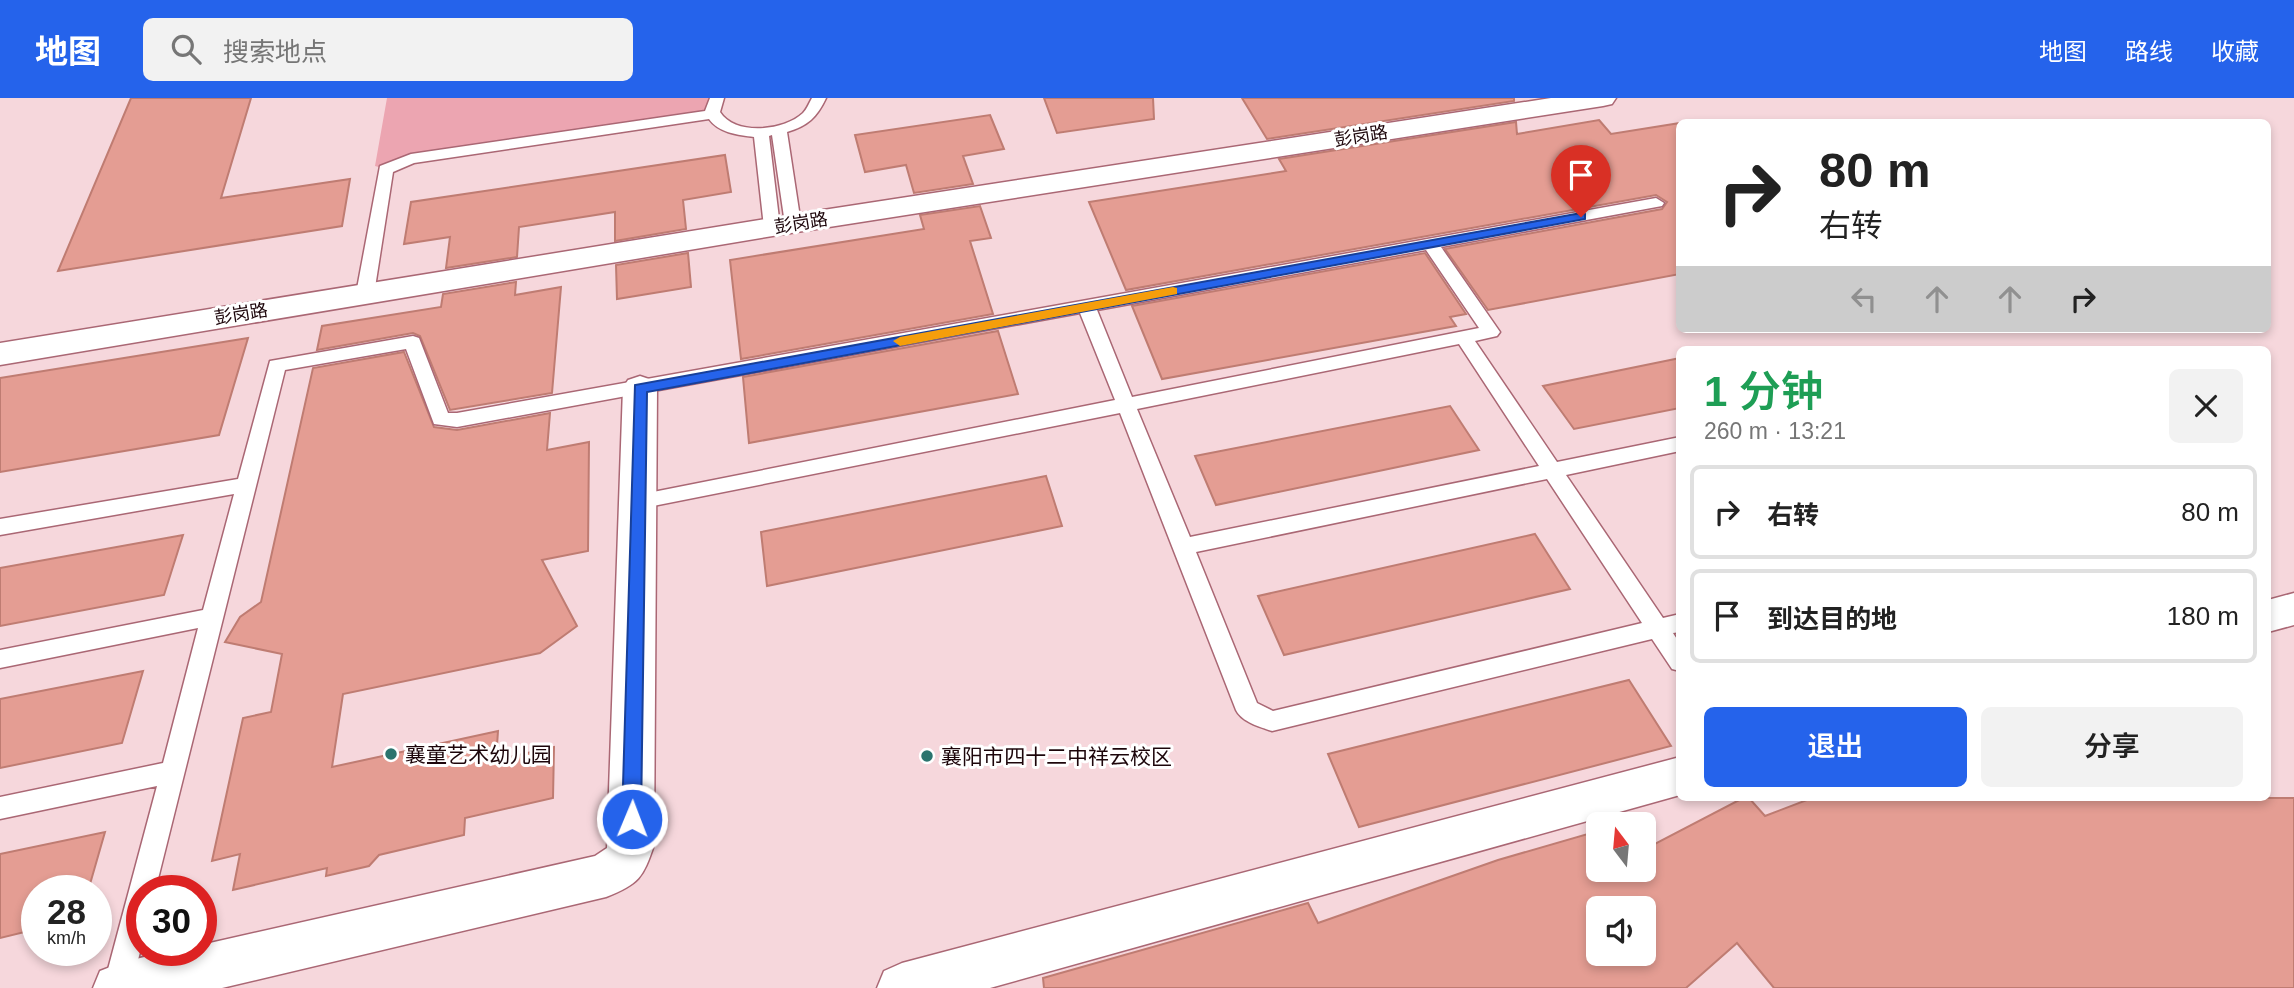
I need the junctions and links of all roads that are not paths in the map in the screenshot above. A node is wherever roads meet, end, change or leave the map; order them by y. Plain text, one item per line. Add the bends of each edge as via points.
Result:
1 (820, 98) edge
2 (1603, 98) edge
3 (714, 106) edge
4 (779, 130) junction
5 (761, 133) junction
6 (1656, 203) dead end
7 (783, 226) junction
8 (1431, 244) junction
9 (365, 294) junction
10 (1087, 307) junction
11 (1464, 338) junction
12 (0, 354) edge
13 (640, 388) junction
14 (1125, 405) junction
15 (1676, 445) edge
16 (1552, 470) junction
17 (246, 485) junction
18 (638, 502) junction
19 (0, 527) edge
20 (1182, 547) junction
21 (2294, 609) edge
22 (2271, 615) edge
23 (212, 617) junction
24 (1676, 624) edge
25 (1657, 628) junction
26 (1676, 656) edge
27 (0, 659) edge
28 (172, 772) junction
29 (1676, 777) edge
30 (0, 808) edge
31 (146, 875) edge
32 (126, 956) edge
33 (118, 988) edge
34 (902, 988) edge

1 - 4 lane via 809,117
2 - 7 street, 彭岗路
3 - 5 lane via 717,122 727,128
3 - 9 lane via 411,159 386,169
4 - 5 lane
4 - 7 lane
5 - 7 lane
6 - 8 lane
7 - 9 street, 彭岗路
8 - 10 lane
8 - 11 lane via 1491,332
9 - 12 street, 彭岗路
10 - 13 lane
10 - 14 lane
11 - 14 lane
11 - 16 lane
13 - 17 lane via 449,420 441,419 413,342 277,365
13 - 18 street
14 - 18 lane
14 - 20 lane
15 - 16 lane
16 - 20 lane
16 - 25 lane
17 - 19 lane
17 - 23 lane
18 - 33 street via 631,845 625,862 606,875
20 - 25 lane via 1248,710 1272,721
21 - 22 street
23 - 27 lane
23 - 28 lane
24 - 25 lane
25 - 26 lane
28 - 30 lane
28 - 31 lane
29 - 34 street
32 - 33 lane

